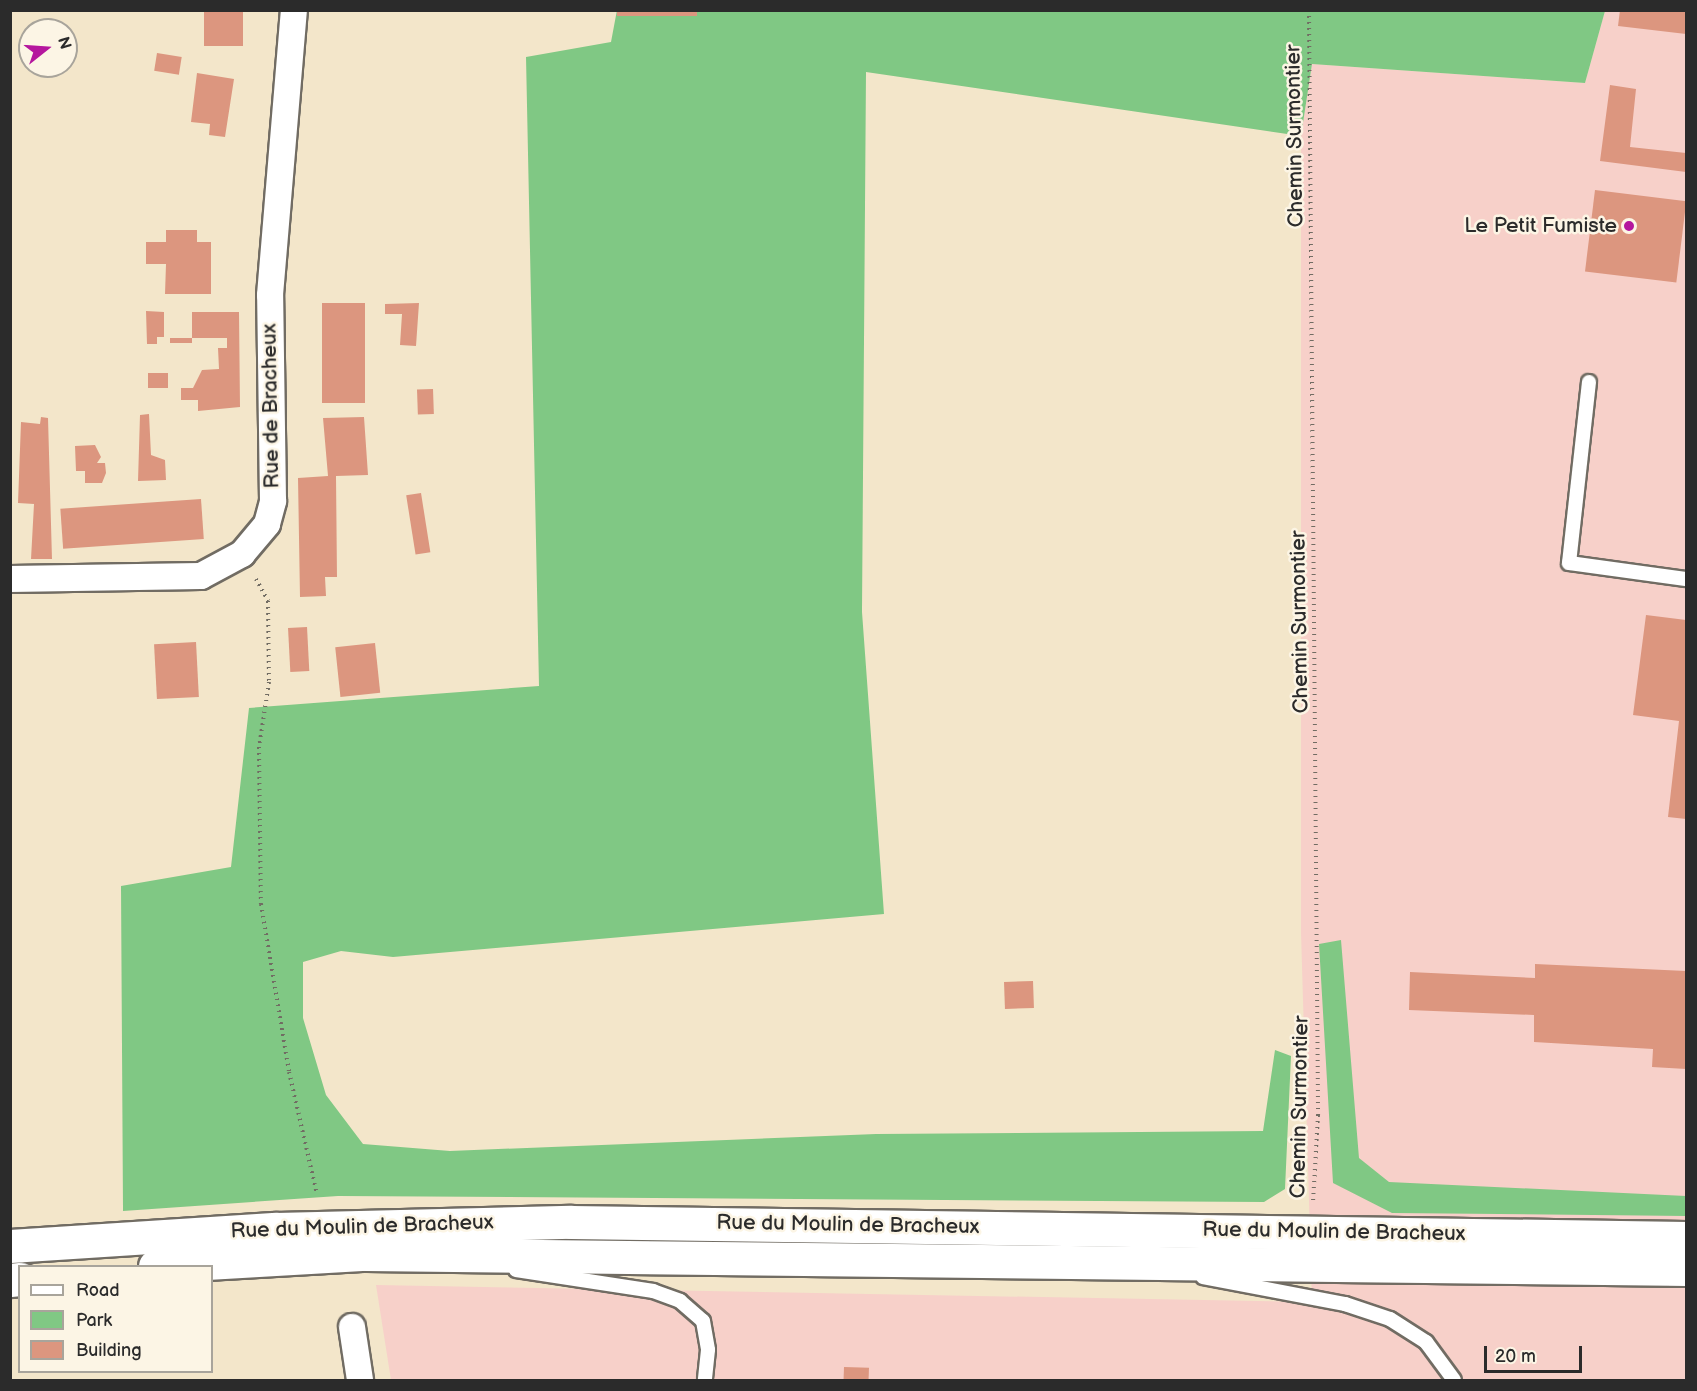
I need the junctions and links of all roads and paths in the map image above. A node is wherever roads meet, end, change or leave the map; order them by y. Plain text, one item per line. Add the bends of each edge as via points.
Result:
1 (294, 10) edge
2 (1309, 10) edge
3 (1589, 382) dead end
4 (243, 554) junction
5 (10, 579) edge
6 (1686, 579) edge
7 (327, 1227) junction
8 (1311, 1232) junction
9 (1686, 1238) edge
10 (14, 1246) edge
11 (420, 1255) junction
12 (1130, 1263) junction
13 (168, 1265) edge
14 (1686, 1269) edge
15 (352, 1327) dead end
16 (360, 1380) edge
17 (705, 1380) edge
18 (1454, 1380) edge

1 - 4 street, Rue de Bracheux via 270,295 273,501 267,524
2 - 8 path, Chemin Surmontier via 1318,1103
3 - 6 lane via 1569,563
4 - 5 street, Rue de Bracheux via 215,572 183,578
4 - 7 path via 268,601 269,682 259,747 261,904 289,1072
7 - 8 main road, Rue du Moulin de Bracheux via 571,1222
7 - 10 main road, Rue du Moulin de Bracheux
8 - 9 main road, Rue du Moulin de Bracheux
11 - 12 main road, Rue du Moulin de Bracheux
11 - 13 main road, Rue du Moulin de Bracheux via 288,1256
11 - 17 lane via 667,1295 702,1321 708,1350
12 - 14 main road, Rue du Moulin de Bracheux
12 - 18 lane via 1369,1310 1426,1341
15 - 16 street

